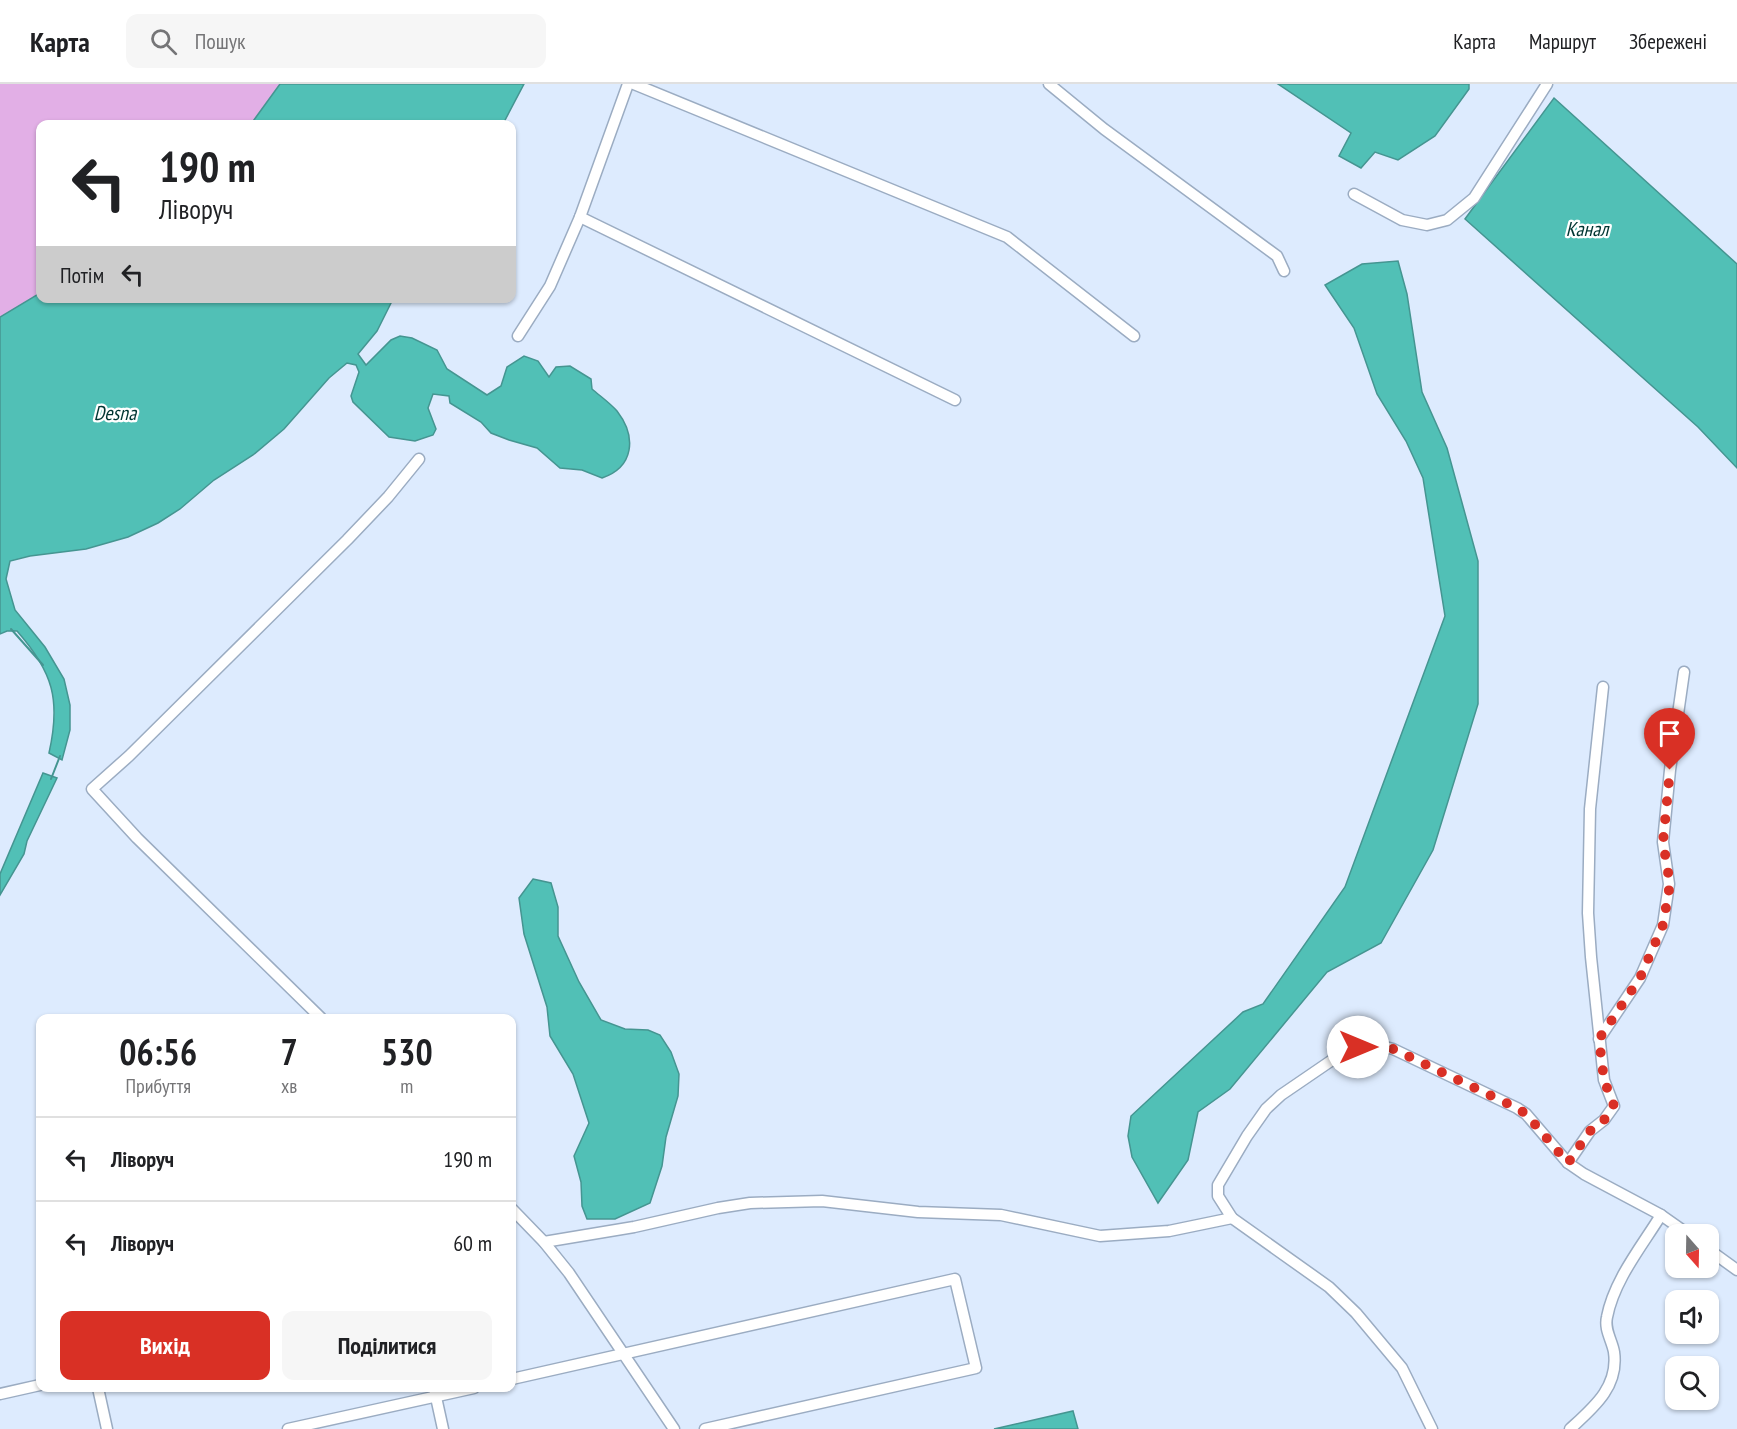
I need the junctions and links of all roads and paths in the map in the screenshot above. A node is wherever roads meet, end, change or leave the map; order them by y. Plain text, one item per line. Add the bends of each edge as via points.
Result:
1 (628, 84) edge
2 (634, 84) edge
3 (1049, 84) edge
4 (1547, 84) edge
5 (1354, 194) dead end
6 (580, 217) junction
7 (1284, 271) dead end
8 (518, 336) dead end
9 (1134, 336) dead end
10 (955, 400) dead end
11 (419, 459) dead end
12 (1684, 672) dead end
13 (1603, 687) dead end
14 (317, 1014) edge
15 (1599, 1039) junction
16 (1568, 1163) junction
17 (516, 1213) edge
18 (1662, 1215) junction
19 (1232, 1218) junction
20 (1674, 1224) edge
21 (544, 1242) junction
22 (1719, 1257) edge
23 (1737, 1270) edge
24 (622, 1354) junction
25 (516, 1378) edge
26 (36, 1386) edge
27 (99, 1392) edge
28 (435, 1392) edge
29 (0, 1394) edge
30 (107, 1429) edge
31 (288, 1429) edge
32 (443, 1429) edge
33 (674, 1429) edge
34 (705, 1429) edge
35 (1432, 1429) edge
36 (1570, 1429) edge

1 - 6 street
2 - 9 street via 1006,237
3 - 7 street via 1277,256
4 - 5 street via 1474,198 1447,220 1427,225 1402,220
6 - 8 street via 550,286
6 - 10 street
11 - 14 street via 347,540 92,789
12 - 15 street via 1663,842 1670,884 1668,907 1640,978
13 - 15 street via 1590,809 1588,913
15 - 16 street via 1604,1080 1614,1106
16 - 18 street
16 - 19 street via 1517,1108 1393,1049 1374,1044 1341,1054 1266,1109 1218,1185 1218,1196
17 - 21 street
18 - 20 street
18 - 36 street via 1611,1301 1606,1325 1614,1351 1610,1384 1602,1398
19 - 21 street via 1169,1231 1100,1236 1001,1215 918,1212 822,1201 750,1203
19 - 35 street via 1329,1287 1356,1313 1402,1368
21 - 24 street
22 - 23 street
24 - 25 street
24 - 33 street
24 - 34 street via 955,1279 976,1368
26 - 29 street
27 - 30 street
28 - 31 street
28 - 32 street

